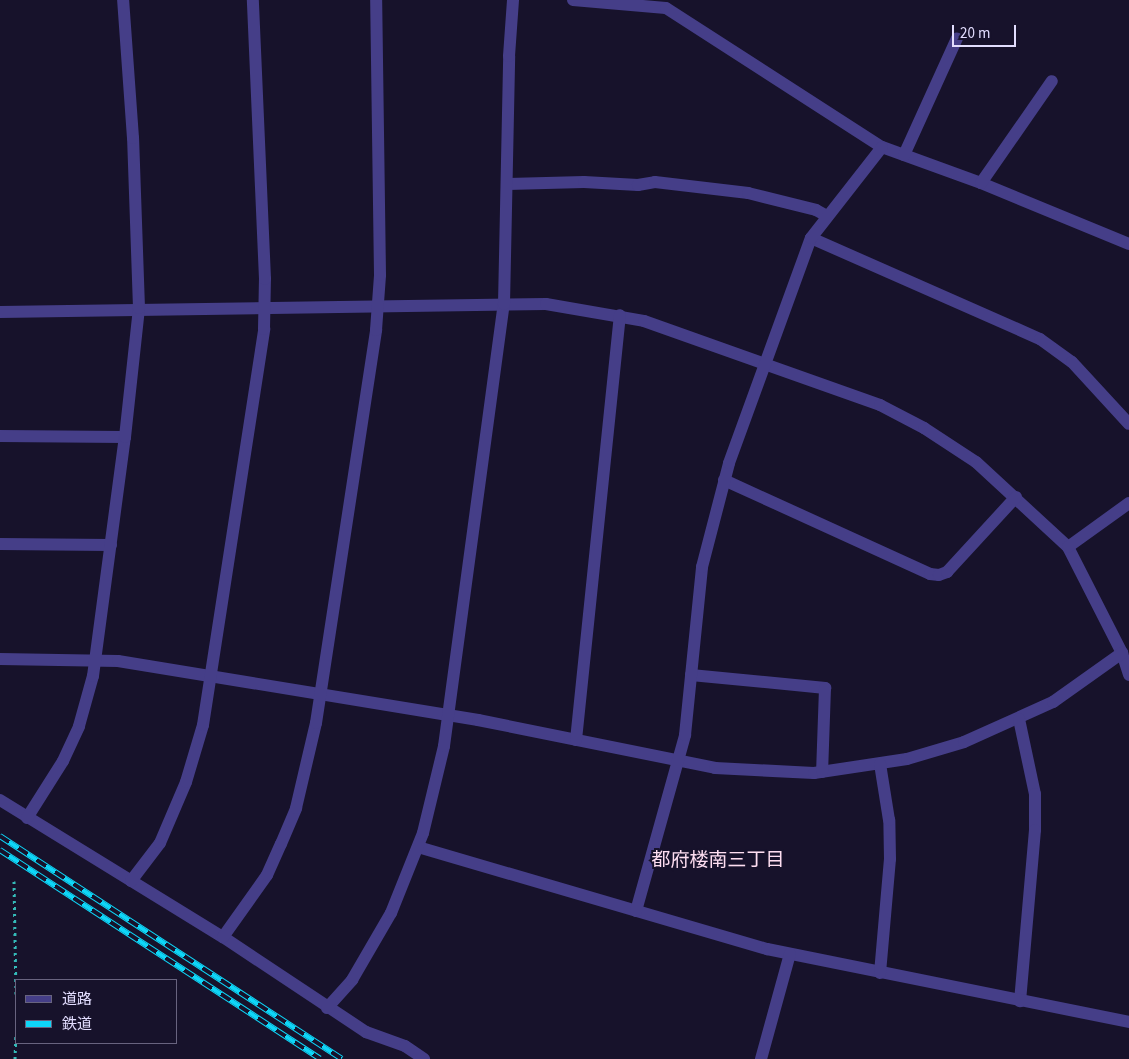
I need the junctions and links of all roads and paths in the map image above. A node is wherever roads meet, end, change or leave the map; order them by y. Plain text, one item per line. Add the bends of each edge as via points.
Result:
1 (123, 0) edge
2 (253, 0) edge
3 (376, 0) edge
4 (513, 0) edge
5 (573, 0) edge
6 (957, 38) dead end
7 (1052, 81) dead end
8 (882, 146) junction
9 (904, 155) junction
10 (981, 183) junction
11 (507, 184) junction
12 (827, 216) junction
13 (811, 238) junction
14 (1129, 244) edge
15 (504, 304) junction
16 (265, 306) junction
17 (139, 308) junction
18 (378, 308) junction
19 (0, 312) edge
20 (620, 315) junction
21 (762, 363) junction
22 (1129, 424) edge
23 (0, 436) edge
24 (125, 437) junction
25 (724, 480) junction
26 (1016, 497) junction
27 (1129, 504) edge
28 (0, 544) edge
29 (110, 545) junction
30 (1068, 547) junction
31 (1122, 653) junction
32 (0, 659) edge
33 (96, 659) junction
34 (691, 675) junction
35 (1129, 675) edge
36 (212, 676) junction
37 (320, 694) junction
38 (448, 715) junction
39 (1019, 719) junction
40 (576, 740) junction
41 (678, 760) junction
42 (880, 764) junction
43 (822, 772) junction
44 (0, 800) edge
45 (27, 818) junction
46 (418, 847) junction
47 (14, 881) dead end
48 (131, 881) junction
49 (636, 911) junction
50 (223, 937) junction
51 (790, 954) junction
52 (880, 974) junction
53 (16, 979) edge
54 (1020, 1001) junction
55 (328, 1008) junction
56 (1129, 1022) edge
57 (16, 1044) edge
58 (15, 1059) edge
59 (424, 1059) edge
60 (761, 1059) edge

1 - 17 street via 133,138
2 - 16 street
3 - 18 street
4 - 11 street
5 - 8 street via 666,8
6 - 9 street
7 - 10 street
8 - 9 street
8 - 12 street
9 - 10 street
10 - 14 street
11 - 12 street via 584,182 638,185 655,182 748,193 816,210
11 - 15 street
12 - 13 street
13 - 21 street
13 - 22 street via 1040,339 1072,362
15 - 18 street
15 - 20 street via 546,304
15 - 38 street
16 - 17 street
16 - 18 street
16 - 36 street
17 - 19 street
17 - 24 street
18 - 37 street
20 - 21 street
20 - 40 street
21 - 25 street
21 - 26 street via 880,405 924,428 976,462
23 - 24 street
24 - 29 street
25 - 26 street via 930,574 939,575 947,572
25 - 34 street via 702,567
26 - 30 street
27 - 30 street
28 - 29 street
29 - 33 street
30 - 31 street
31 - 35 street
31 - 39 street via 1053,702
32 - 33 street
33 - 36 street
33 - 45 street via 79,726 63,762
34 - 41 street via 685,735
34 - 43 street via 825,688
36 - 37 street
36 - 48 street via 203,725 186,782 160,843
37 - 38 street
37 - 50 street via 296,808 267,875
38 - 40 street
38 - 46 street via 434,796
39 - 42 street via 964,742
39 - 54 street via 1035,794 1035,830
40 - 41 street
41 - 43 street via 765,773
41 - 49 street
42 - 43 street
42 - 52 street via 889,820 890,858
44 - 45 street
45 - 48 street
46 - 49 street
46 - 55 street via 391,913 352,980
47 - 53 path
48 - 50 street
49 - 51 street
50 - 55 street
51 - 52 street
51 - 60 street
52 - 54 street
54 - 56 street
55 - 59 street via 366,1032 405,1046
57 - 58 path

